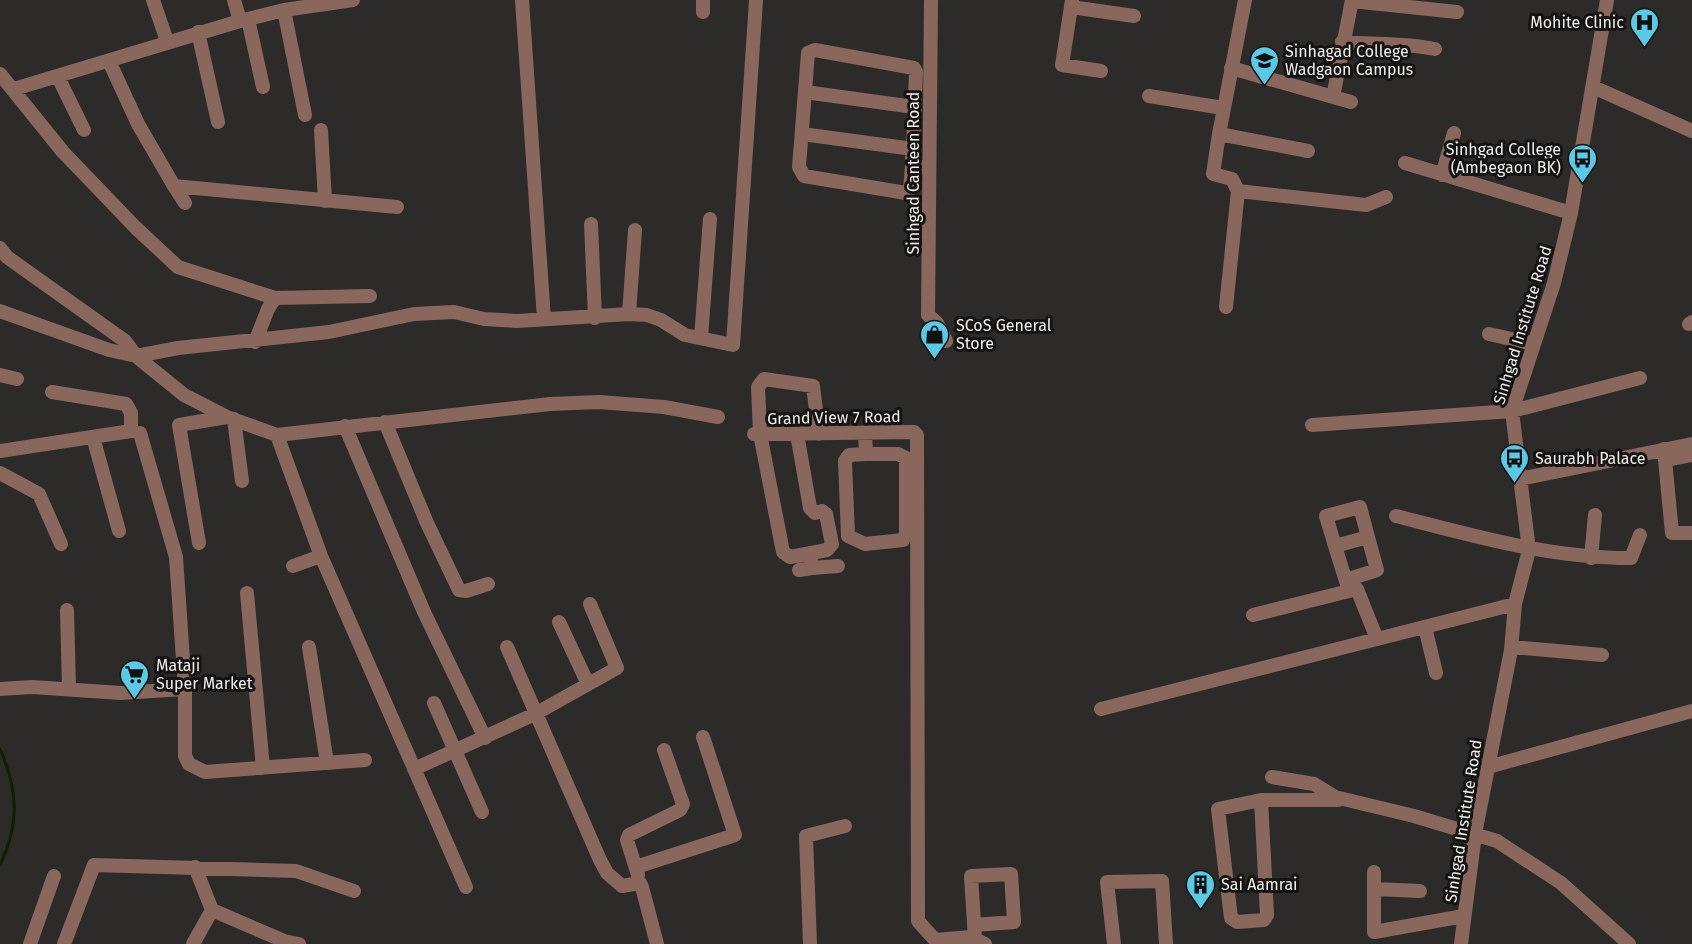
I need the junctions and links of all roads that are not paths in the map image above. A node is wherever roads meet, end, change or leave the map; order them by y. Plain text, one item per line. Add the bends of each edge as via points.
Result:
1 (153, 0) edge
2 (234, 0) edge
3 (353, 0) edge
4 (522, 0) edge
5 (756, 0) edge
6 (932, 0) edge
7 (1245, 0) edge
8 (1352, 0) edge
9 (1607, 0) edge
10 (316, 3) edge
11 (1071, 4) edge
12 (284, 10) junction
13 (1456, 12) dead end
14 (1134, 15) dead end
15 (244, 20) junction
16 (198, 32) junction
17 (167, 41) junction
18 (1342, 42) junction
19 (1435, 49) dead end
20 (109, 61) junction
21 (1231, 68) junction
22 (1101, 71) dead end
23 (0, 74) edge
24 (58, 77) junction
25 (263, 87) dead end
26 (1593, 87) junction
27 (14, 89) junction
28 (805, 92) junction
29 (1149, 96) dead end
30 (1332, 97) junction
31 (1352, 102) dead end
32 (914, 107) junction
33 (1222, 108) junction
34 (305, 115) dead end
35 (218, 122) dead end
36 (84, 130) dead end
37 (321, 130) dead end
38 (1692, 131) edge
39 (1454, 133) dead end
40 (802, 134) junction
41 (1219, 134) junction
42 (913, 149) junction
43 (1308, 151) dead end
44 (1404, 163) dead end
45 (912, 166) junction
46 (928, 168) junction
47 (1442, 174) junction
48 (174, 186) junction
49 (1238, 191) junction
50 (1386, 197) dead end
51 (325, 201) junction
52 (185, 203) dead end
53 (397, 207) dead end
54 (1571, 213) junction
55 (710, 219) dead end
56 (591, 224) dead end
57 (634, 230) dead end
58 (0, 248) edge
59 (370, 296) dead end
60 (275, 298) junction
61 (1226, 307) dead end
62 (0, 311) edge
63 (629, 314) junction
64 (544, 318) junction
65 (595, 318) junction
66 (1489, 334) dead end
67 (701, 338) junction
68 (946, 341) dead end
69 (255, 342) junction
70 (1534, 344) junction
71 (136, 356) junction
72 (0, 375) edge
73 (1640, 378) dead end
74 (17, 379) dead end
75 (52, 392) dead end
76 (1512, 411) junction
77 (718, 417) dead end
78 (230, 418) junction
79 (385, 422) junction
80 (1312, 425) dead end
81 (345, 426) junction
82 (140, 433) dead end
83 (865, 433) junction
84 (757, 434) junction
85 (796, 434) junction
86 (819, 434) junction
87 (277, 435) junction
88 (93, 437) junction
89 (1689, 450) edge
90 (0, 451) edge
91 (866, 454) junction
92 (1664, 455) junction
93 (0, 473) edge
94 (1520, 479) junction
95 (242, 481) dead end
96 (1595, 515) dead end
97 (1396, 516) dead end
98 (119, 531) dead end
99 (1692, 533) edge
100 (1640, 535) dead end
101 (1368, 537) junction
102 (199, 543) dead end
103 (61, 544) dead end
104 (1335, 546) junction
105 (1529, 550) junction
106 (810, 553) junction
107 (321, 556) junction
108 (1592, 558) junction
109 (293, 566) dead end
110 (838, 566) dead end
111 (488, 584) dead end
112 (1348, 586) junction
113 (247, 593) dead end
114 (590, 604) dead end
115 (1515, 604) junction
116 (67, 610) dead end
117 (1253, 615) dead end
118 (559, 622) dead end
119 (1425, 627) junction
120 (1377, 639) junction
121 (1512, 646) junction
122 (309, 647) dead end
123 (507, 648) dead end
124 (1602, 655) dead end
125 (1436, 673) dead end
126 (588, 684) junction
127 (185, 688) junction
128 (0, 689) edge
129 (69, 689) junction
130 (434, 703) dead end
131 (1101, 709) dead end
132 (1692, 711) edge
133 (535, 714) junction
134 (703, 737) dead end
135 (485, 738) junction
136 (456, 750) junction
137 (664, 750) dead end
138 (365, 760) dead end
139 (327, 763) junction
140 (1488, 767) junction
141 (263, 768) junction
142 (414, 769) junction
143 (1272, 777) dead end
144 (1261, 800) junction
145 (1348, 800) junction
146 (482, 812) dead end
147 (845, 826) dead end
148 (1475, 834) junction
149 (195, 867) junction
150 (636, 867) junction
151 (1374, 872) dead end
152 (54, 876) dead end
153 (640, 883) junction
154 (466, 887) dead end
155 (1374, 889) junction
156 (354, 891) dead end
157 (1420, 891) dead end
158 (212, 910) junction
159 (1464, 916) junction
160 (978, 936) edge
161 (30, 944) edge
162 (64, 944) edge
163 (193, 944) edge
164 (299, 944) edge
165 (657, 944) edge
166 (810, 944) edge
167 (1114, 944) edge
168 (1166, 944) edge
169 (1461, 944) edge
170 (1629, 944) edge

1 - 17 street
2 - 15 street
3 - 10 street
4 - 64 street
5 - 67 street via 733,345
6 - 46 street, Sinhgad Canteen Road
7 - 21 street
8 - 13 street
8 - 18 street
9 - 26 street, Sinhgad Institute Road
10 - 12 street
11 - 14 street
11 - 22 street via 1062,65
12 - 15 street
12 - 34 street
15 - 16 street
15 - 25 street
16 - 17 street
16 - 35 street
17 - 20 street
18 - 19 street via 1386,46 1409,43
18 - 30 street
20 - 24 street
20 - 48 street via 138,124
21 - 30 street
21 - 33 street
23 - 27 street
24 - 27 street
24 - 36 street
26 - 38 street
26 - 54 street, Sinhgad Institute Road
27 - 60 street via 63,152 178,267
28 - 32 street
28 - 32 street via 808,53 815,50 910,65 916,72
28 - 40 street
29 - 33 street
30 - 31 street
32 - 42 street
33 - 41 street
37 - 51 street
39 - 47 street
40 - 42 street
40 - 45 street via 799,167 804,176 906,193 910,189
41 - 43 street
41 - 49 street via 1213,174 1232,179
42 - 45 street
44 - 47 street
45 - 46 street
46 - 68 street, Sinhgad Canteen Road via 928,315
47 - 54 street
48 - 51 street
48 - 52 street
49 - 50 street via 1366,205
49 - 61 street
51 - 53 street
54 - 70 street, Sinhgad Institute Road
55 - 67 street
56 - 65 street
57 - 63 street
58 - 71 street via 7,257 125,341
59 - 60 street
60 - 69 street
62 - 71 street
63 - 65 street
63 - 67 street via 661,320
64 - 65 street
64 - 69 street via 517,321 454,312 414,314
66 - 70 street
69 - 71 street via 178,348
70 - 76 street, Sinhgad Institute Road
71 - 78 street via 184,395
72 - 74 street
73 - 76 street
75 - 88 street via 126,405 131,414 131,431
76 - 80 street
76 - 94 street, Sinhgad Institute Road
77 - 79 street via 664,406 599,402
78 - 87 street
78 - 95 street
78 - 102 street via 179,425
79 - 81 street
79 - 111 street via 459,590
81 - 87 street
81 - 135 street via 424,612
82 - 127 street via 176,556
83 - 86 street, Grand View 7 Road
83 - 91 street
83 - 160 street, Grand View 7 Road via 914,432 917,437 918,921 935,940
84 - 85 street, Grand View 7 Road
84 - 86 street via 758,387 764,379 813,386
84 - 106 street via 783,552 790,557
85 - 86 street, Grand View 7 Road
85 - 106 street via 810,508 826,514 832,544 827,550
87 - 107 street
88 - 90 street
88 - 98 street
89 - 92 street
91 - 91 street via 849,455 845,461 848,536 865,544 903,540 906,458 898,454
92 - 94 street
92 - 99 street via 1672,534
93 - 103 street via 39,494
94 - 105 street, Sinhgad Institute Road
96 - 108 street
97 - 105 street
100 - 108 street via 1631,558
101 - 104 street
101 - 104 street via 1360,507 1326,516
101 - 112 street via 1377,570
104 - 112 street
105 - 108 street
105 - 115 street, Sinhgad Institute Road
106 - 110 street via 806,569
107 - 109 street
107 - 142 street
112 - 117 street
112 - 120 street via 1357,589
113 - 141 street
114 - 126 street via 617,668
115 - 119 street
115 - 121 street, Sinhgad Institute Road
116 - 129 street
118 - 126 street
119 - 120 street
119 - 125 street
120 - 131 street
121 - 124 street
121 - 140 street, Sinhgad Institute Road
122 - 139 street
123 - 133 street
126 - 133 street
127 - 129 street via 121,693
127 - 141 street via 185,756 189,764 205,772
128 - 129 street
130 - 136 street
132 - 140 street
133 - 135 street
133 - 153 street via 607,873 622,886
134 - 150 street via 735,835
135 - 136 street
136 - 142 street
136 - 146 street
137 - 150 street via 682,804 680,810 629,835 628,846
138 - 139 street
139 - 141 street
140 - 148 street, Sinhgad Institute Road
142 - 154 street
143 - 145 street via 1314,784
144 - 144 street via 1267,915 1264,920 1237,922 1231,918 1218,809
144 - 145 street
145 - 148 street
147 - 166 street via 806,836
148 - 159 street, Sinhgad Institute Road
148 - 170 street via 1497,841 1561,883
149 - 156 street via 296,870
149 - 158 street
149 - 162 street via 94,865
150 - 153 street
151 - 155 street
152 - 161 street
153 - 165 street
155 - 157 street
155 - 159 street via 1374,932
158 - 163 street
158 - 164 street
159 - 169 street, Sinhgad Institute Road
160 - 160 street via 971,876 1011,874 1014,922
167 - 168 street via 1107,882 1162,881

